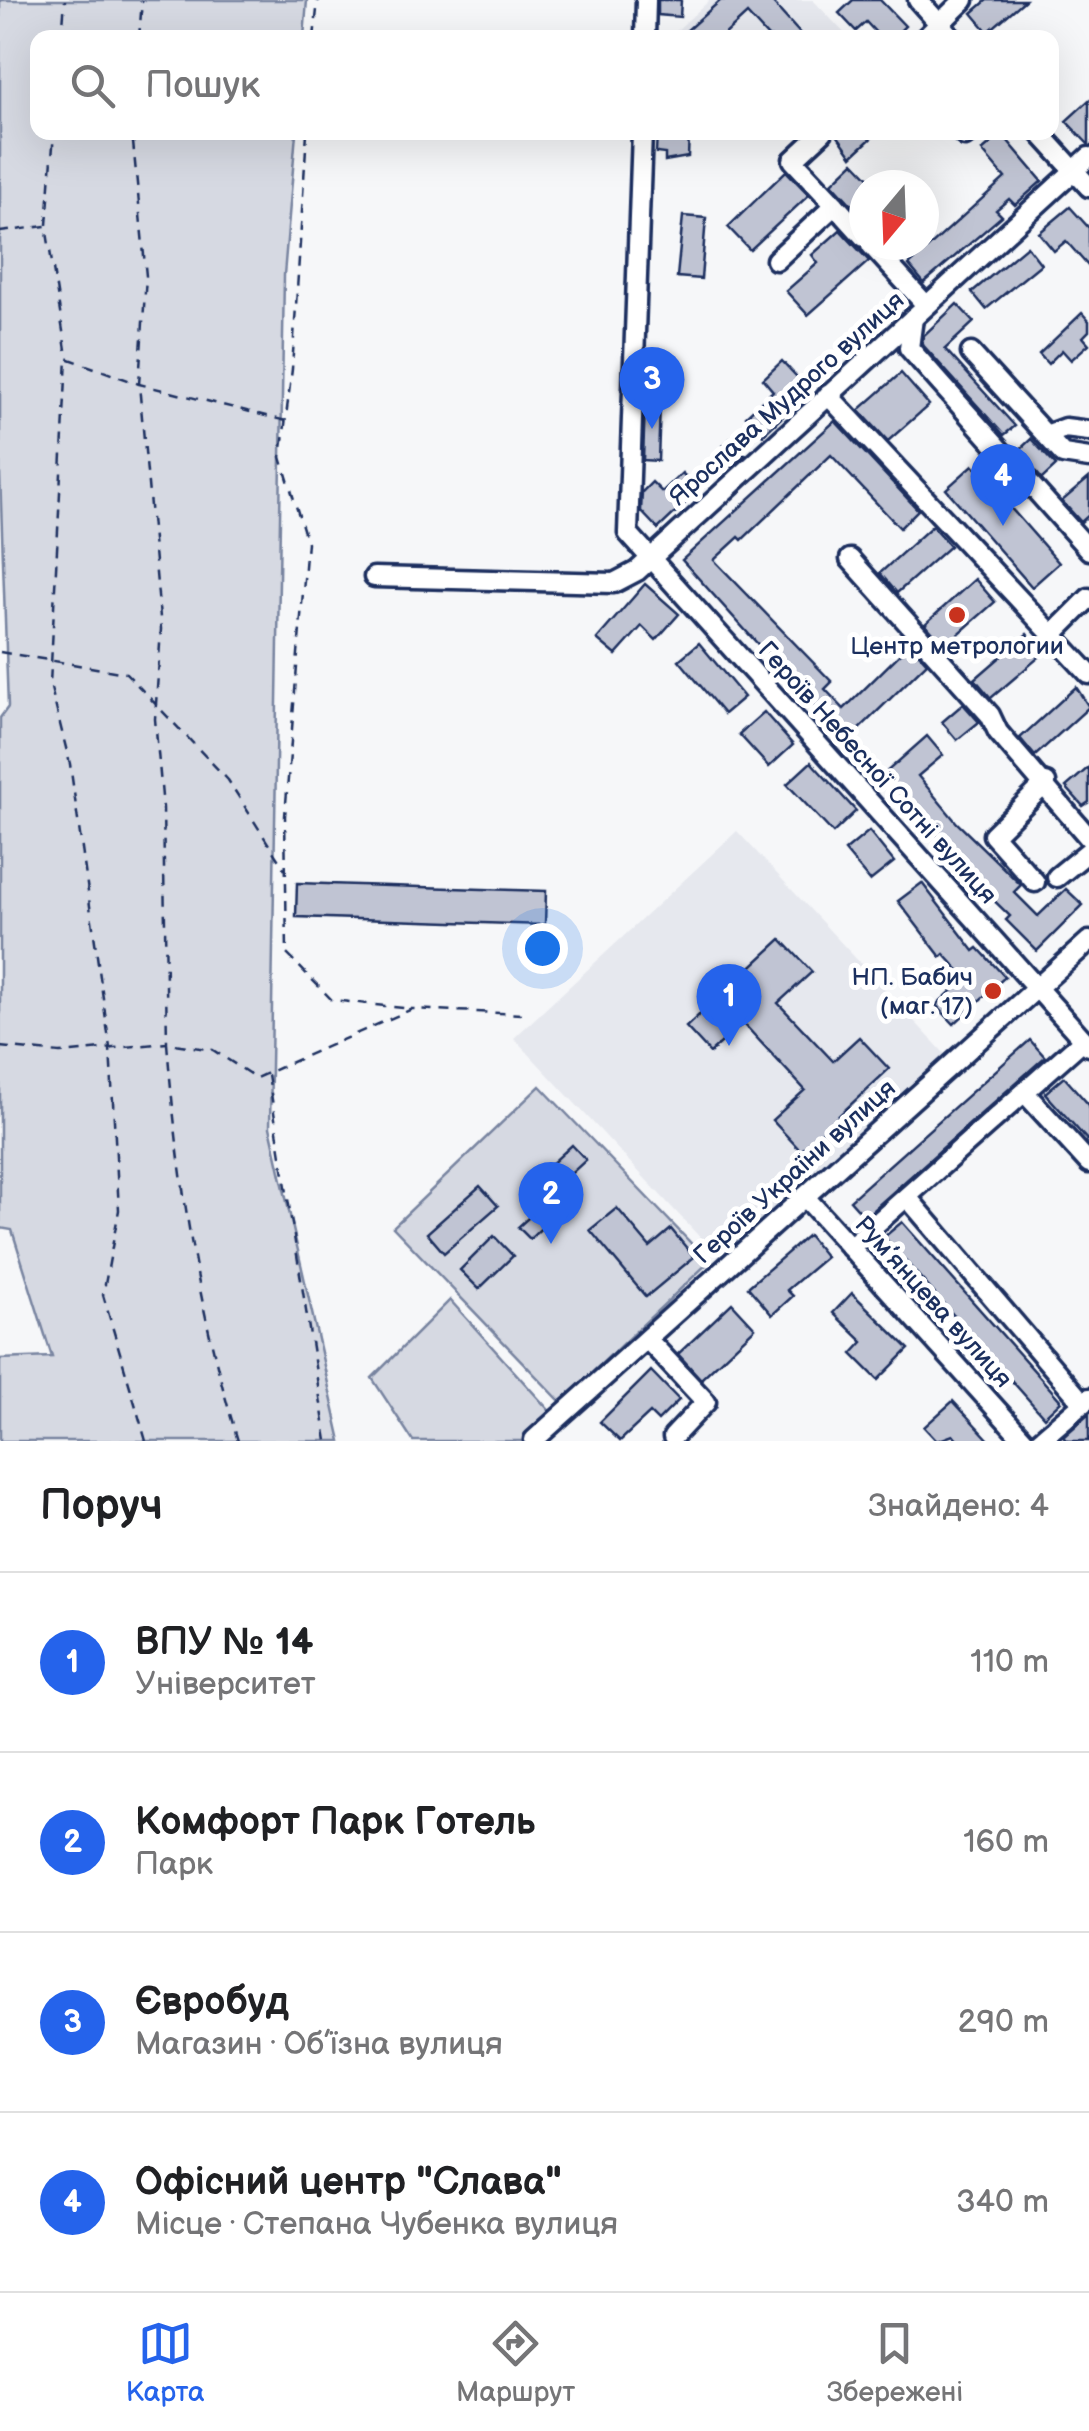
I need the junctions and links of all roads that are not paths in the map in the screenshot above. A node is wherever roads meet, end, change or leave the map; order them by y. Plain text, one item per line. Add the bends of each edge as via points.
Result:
1 (646, 0) edge
2 (918, 0) edge
3 (964, 0) edge
4 (645, 30) edge
5 (946, 30) edge
6 (642, 140) edge
7 (814, 140) edge
8 (1046, 140) edge
9 (1089, 157) edge
10 (1074, 170) junction
11 (1089, 187) edge
12 (835, 205) junction
13 (849, 220) edge
14 (776, 260) dead end
15 (883, 260) edge
16 (919, 311) junction
17 (971, 353) dead end
18 (828, 395) junction
19 (1089, 430) edge
20 (1046, 435) junction
21 (1089, 458) edge
22 (1086, 542) edge
23 (651, 557) junction
24 (850, 559) dead end
25 (374, 576) dead end
26 (1089, 598) edge
27 (1052, 635) junction
28 (1087, 665) edge
29 (1046, 784) junction
30 (1089, 838) edge
31 (1089, 851) edge
32 (1058, 877) dead end
33 (1036, 882) dead end
34 (1089, 941) edge
35 (1036, 988) junction
36 (1086, 1043) edge
37 (1024, 1092) junction
38 (1089, 1163) edge
39 (805, 1196) junction
40 (907, 1198) junction
41 (850, 1248) junction
42 (647, 1339) junction
43 (1086, 1400) edge
44 (673, 1437) dead end
45 (534, 1440) edge
46 (1024, 1441) edge
47 (1039, 1441) edge

1 - 4 street
2 - 5 street
3 - 5 street
6 - 23 street, Героїв Небесної Сотні вулиця via 628,533
7 - 12 street via 793,160
8 - 10 street
9 - 10 street, Ярослава Мудрого вулиця
10 - 11 street
10 - 16 street, Ярослава Мудрого вулиця
12 - 13 street
12 - 14 street
15 - 16 street
16 - 18 street, Ярослава Мудрого вулиця
16 - 22 street via 909,348
17 - 20 street
18 - 23 street, Ярослава Мудрого вулиця
18 - 27 street
19 - 20 street
20 - 21 street via 1063,454
23 - 25 street, Ярослава Мудрого вулиця via 614,583
23 - 35 street, Героїв Небесної Сотні вулиця
24 - 29 street
26 - 27 street
27 - 28 street
29 - 30 street
29 - 33 street via 993,835
31 - 32 street
34 - 35 street, Героїв України вулиця
35 - 36 street, Героїв Небесної Сотні вулиця
35 - 39 street, Героїв України вулиця
36 - 37 street
37 - 38 street
37 - 40 street
39 - 41 street, Рум’янцева вулиця
39 - 42 street, Героїв України вулиця
40 - 41 street
40 - 43 street
41 - 46 street, Рум’янцева вулиця
42 - 44 street via 706,1402
42 - 45 street, Героїв України вулиця
43 - 47 street

